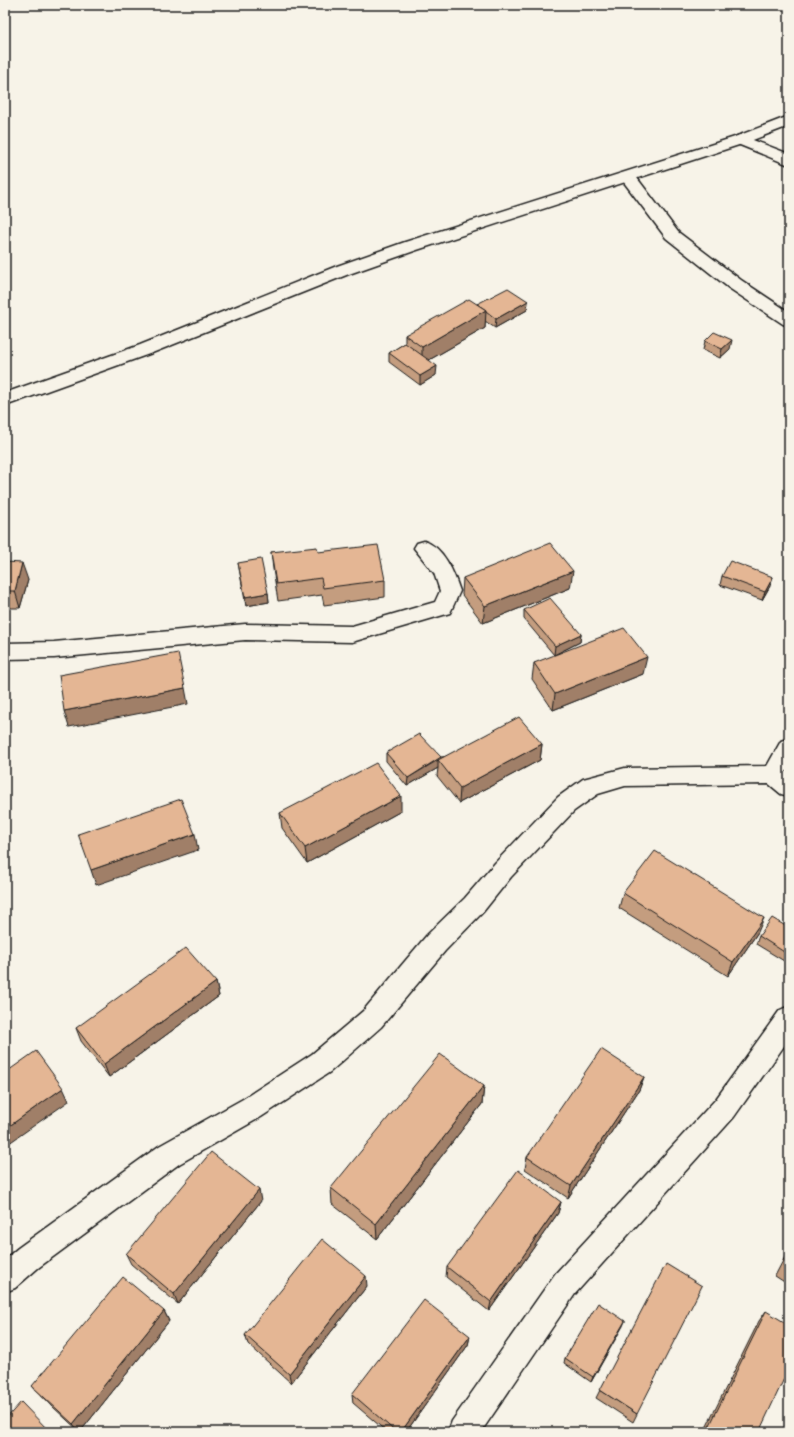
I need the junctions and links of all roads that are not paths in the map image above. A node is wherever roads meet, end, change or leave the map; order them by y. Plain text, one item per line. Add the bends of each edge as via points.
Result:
1 (789, 121) edge
2 (740, 140) junction
3 (789, 160) edge
4 (628, 177) junction
5 (789, 320) edge
6 (5, 400) edge
7 (424, 548) dead end
8 (5, 651) edge
9 (789, 747) edge
10 (781, 781) edge
11 (789, 1018) edge
12 (5, 1278) edge
13 (463, 1432) edge

1 - 2 street
2 - 3 street
2 - 4 street
4 - 5 street via 672,235 736,284
4 - 6 street via 478,224 351,268 146,349
7 - 8 street via 443,570 450,591 443,607 352,634 245,632 54,650
9 - 10 street
10 - 12 street via 625,777 591,786 566,804 503,870 474,905 436,943 372,1019 321,1063 252,1108 169,1155 28,1258
11 - 13 street via 725,1108 565,1284

